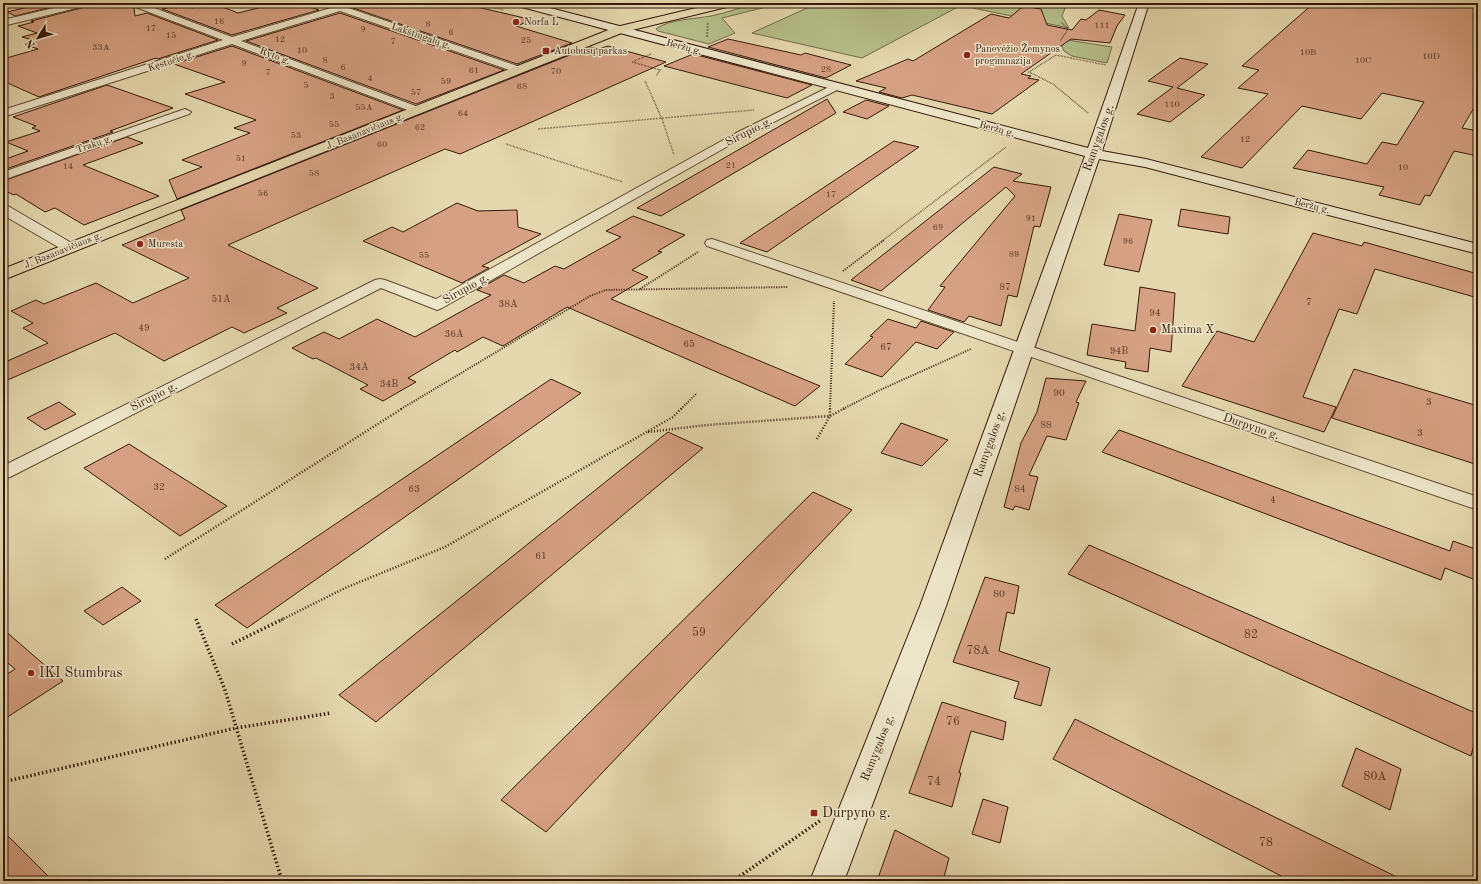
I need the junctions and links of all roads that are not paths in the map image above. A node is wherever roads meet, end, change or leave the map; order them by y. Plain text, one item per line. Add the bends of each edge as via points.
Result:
1 (86, 3) edge
2 (133, 3) edge
3 (324, 3) edge
4 (518, 3) edge
5 (731, 3) edge
6 (1144, 3) edge
7 (340, 8) junction
8 (3, 23) edge
9 (620, 29) junction
10 (233, 40) junction
11 (519, 70) junction
12 (834, 87) junction
13 (417, 110) junction
14 (185, 112) dead end
15 (3, 114) edge
16 (1093, 154) junction
17 (3, 176) edge
18 (3, 209) edge
19 (712, 244) road end
20 (70, 248) junction
21 (1478, 249) edge
22 (3, 275) edge
23 (1024, 350) junction
24 (3, 473) edge
25 (1478, 504) edge
26 (827, 881) edge

1 - 8 street
2 - 10 street, Ryto g.
3 - 7 street, Lakštingalų g.
4 - 9 main road, Beržų g.
5 - 9 highway, J. Basanavičiaus g.
6 - 16 main road, Ramygalos g.
7 - 10 street, Kęstučio g.
7 - 11 street, Lakštingalų g.
9 - 11 highway, J. Basanavičiaus g.
9 - 12 main road, Beržų g.
10 - 13 street, Ryto g.
10 - 15 street, Kęstučio g.
11 - 13 highway, J. Basanavičiaus g.
12 - 16 main road, Beržų g.
12 - 24 street, Sirupio g. via 740,135 437,306 380,282
13 - 20 highway, J. Basanavičiaus g.
14 - 17 street, Trakų g.
16 - 21 main road, Beržų g. via 1146,163
16 - 23 main road, Ramygalos g.
18 - 20 street
19 - 23 street, Durpyno g.
20 - 22 highway, J. Basanavičiaus g.
23 - 25 street, Durpyno g.
23 - 26 main road, Ramygalos g. via 907,676

